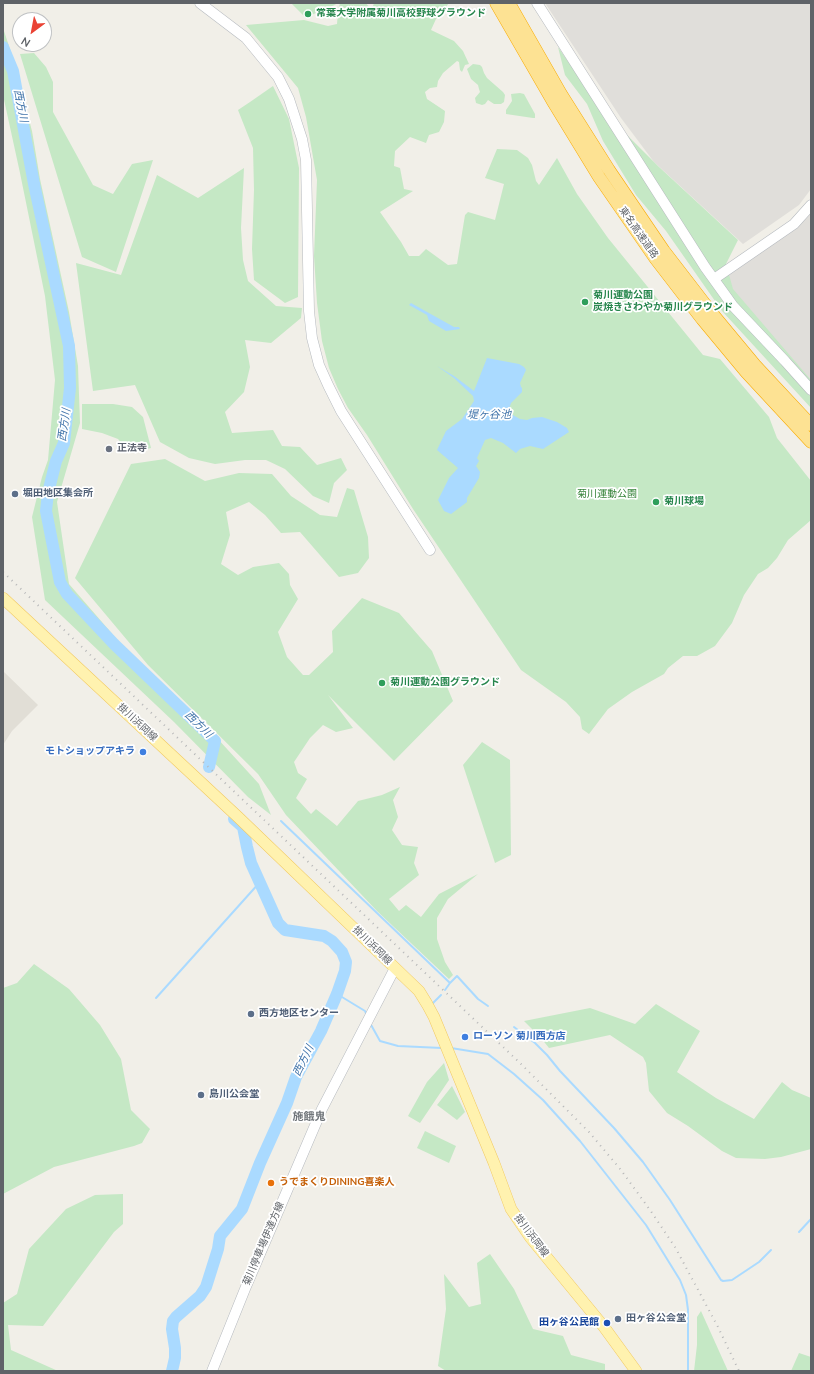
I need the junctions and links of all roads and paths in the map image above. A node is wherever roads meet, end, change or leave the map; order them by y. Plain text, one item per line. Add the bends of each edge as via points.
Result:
1 (200, 3) edge
2 (496, 3) edge
3 (509, 3) edge
4 (537, 3) edge
5 (811, 205) edge
6 (714, 279) junction
7 (811, 390) edge
8 (811, 425) edge
9 (811, 442) edge
10 (430, 550) dead end
11 (3, 598) edge
12 (395, 968) junction
13 (212, 1371) edge
14 (636, 1371) edge

1 - 10 street via 246,38 278,77 289,99 306,160 309,311 319,365 341,411
2 - 9 highway, 東名高速道路 via 599,177 655,258 746,372
3 - 8 highway, 東名高速道路 via 561,94 664,251 755,365
4 - 6 street
5 - 6 street via 794,224
6 - 7 street via 733,306
11 - 12 main road, 掛川浜岡線 via 238,817
12 - 13 street, 菊川停車場伊達方線 via 322,1109
12 - 14 main road, 掛川浜岡線 via 419,991 427,1004 511,1209 530,1237 604,1327

